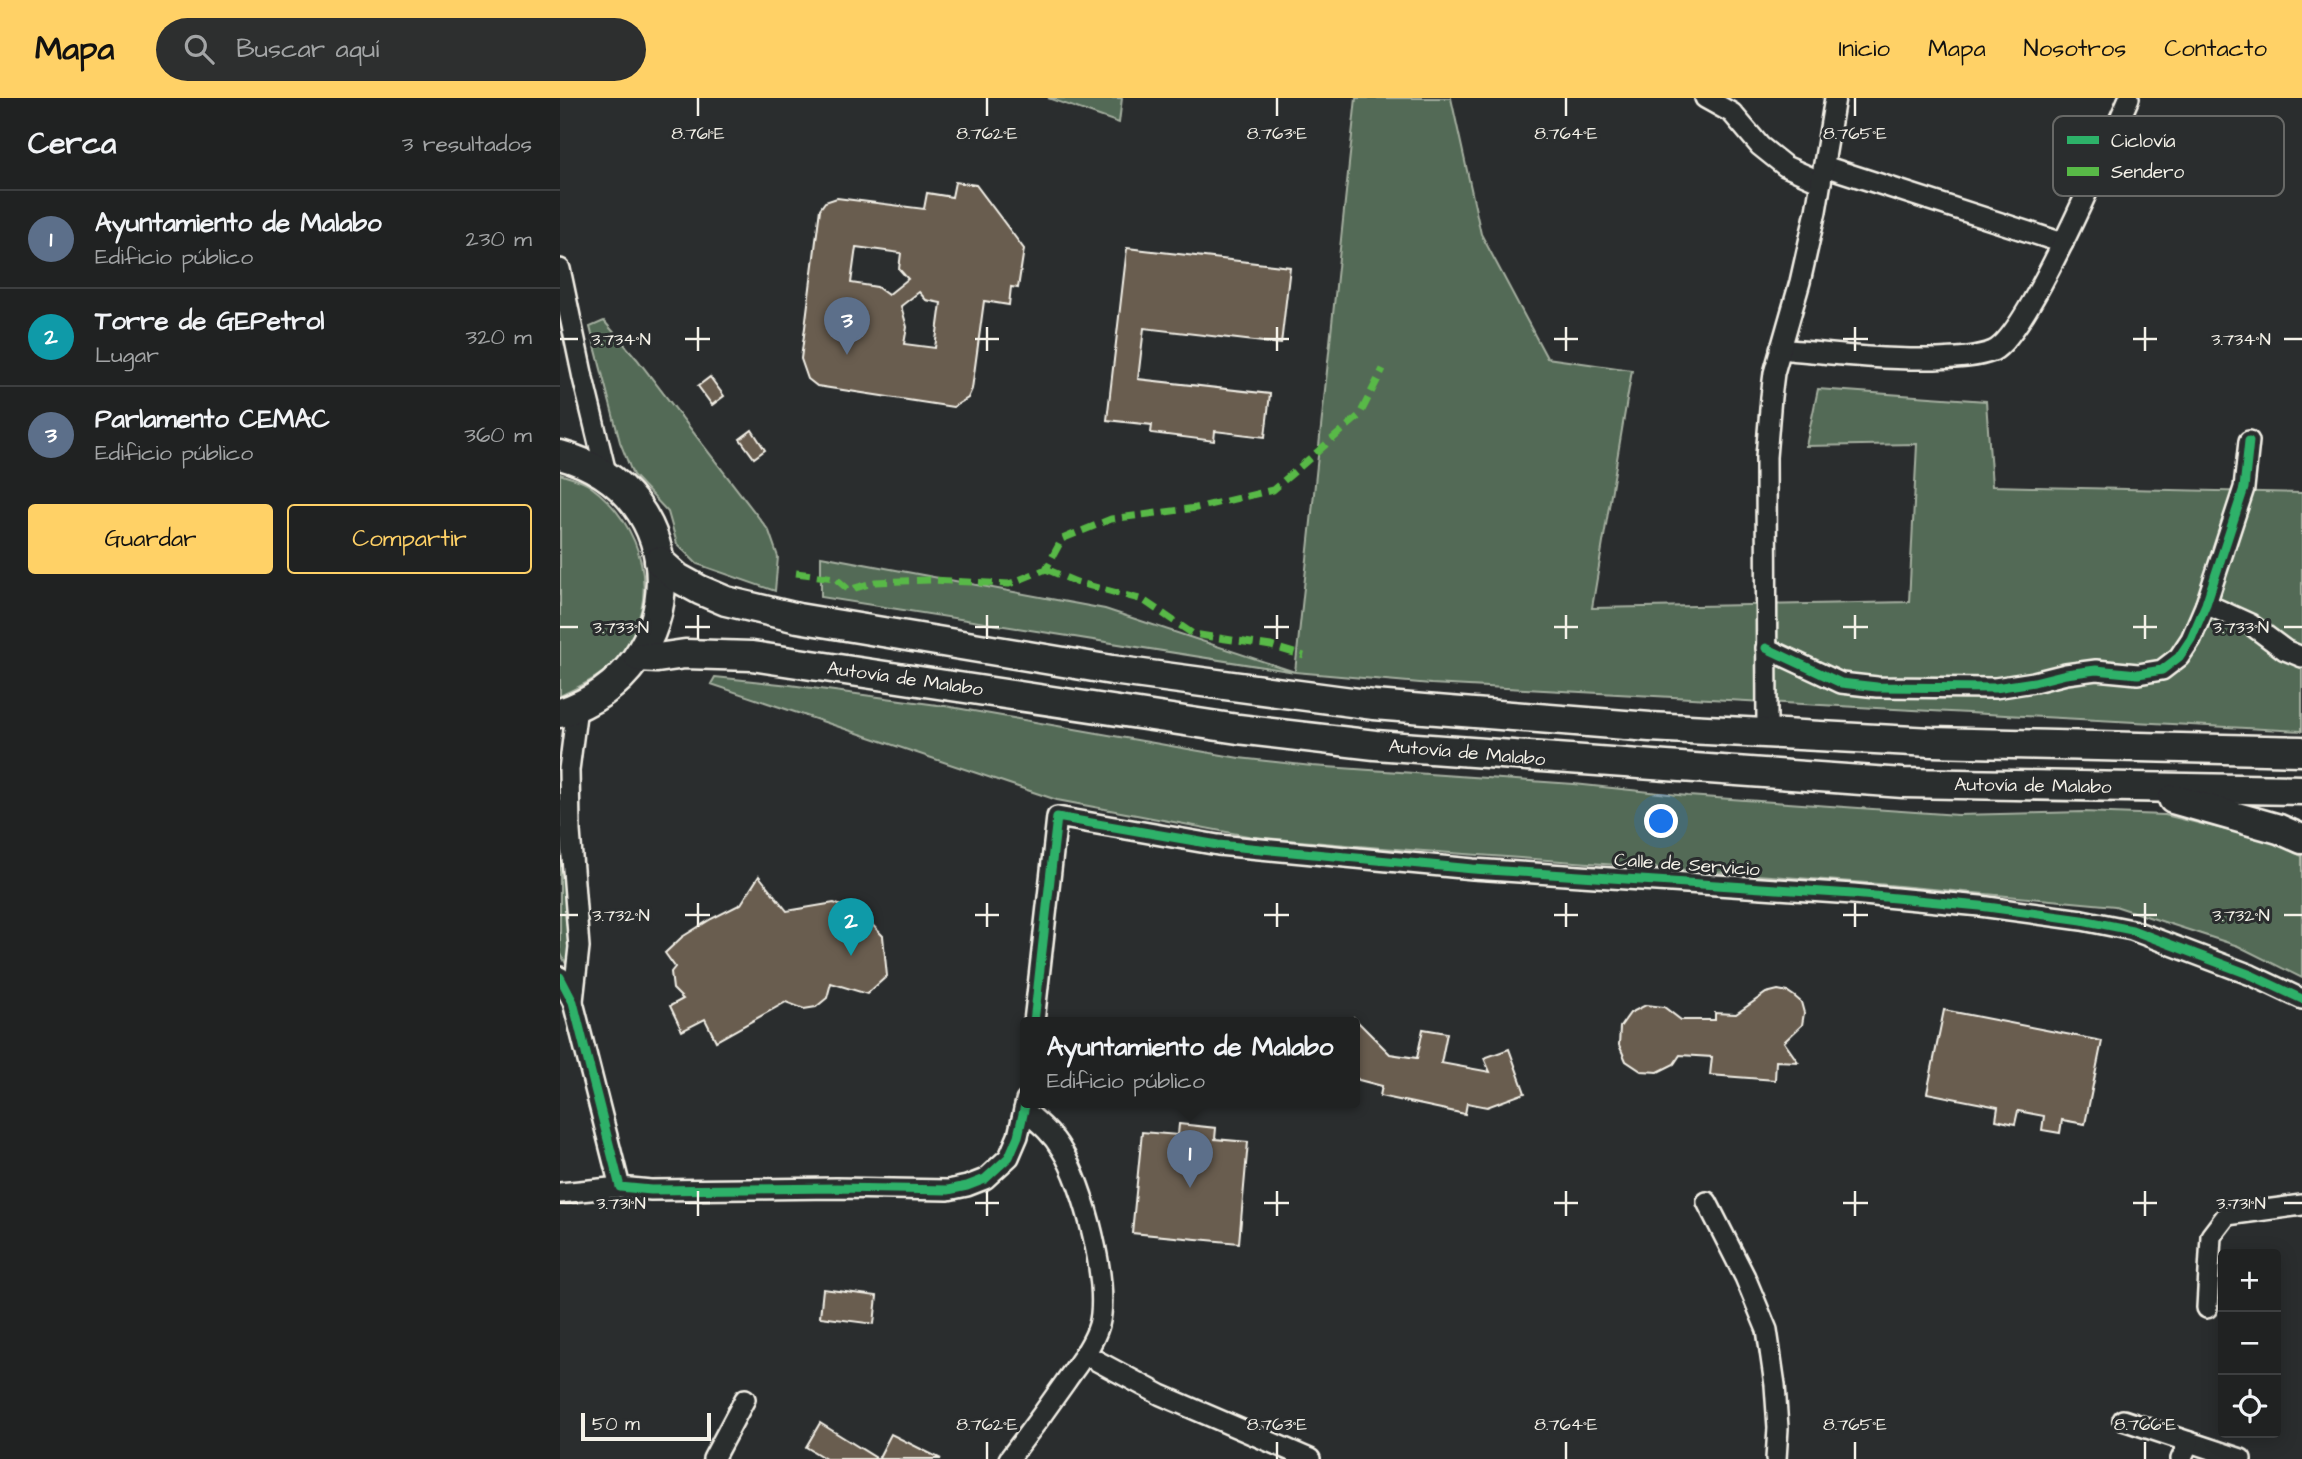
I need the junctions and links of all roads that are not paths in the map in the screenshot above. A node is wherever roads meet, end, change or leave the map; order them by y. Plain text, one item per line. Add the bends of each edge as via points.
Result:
1 (1704, 98) edge
2 (1835, 98) edge
3 (2129, 98) edge
4 (2121, 116) edge
5 (1822, 174) junction
6 (2084, 196) edge
7 (2063, 243) junction
8 (560, 269) edge
9 (1780, 349) junction
10 (2249, 441) dead end
11 (560, 455) edge
12 (607, 477) junction
13 (659, 561) junction
14 (2206, 604) junction
15 (1766, 648) junction
16 (639, 657) junction
17 (2302, 657) edge
18 (568, 710) edge
19 (1767, 733) junction
20 (2302, 751) edge
21 (2126, 788) junction
22 (2302, 790) edge
23 (2302, 839) edge
24 (560, 977) edge
25 (2302, 999) edge
26 (573, 1002) junction
27 (1035, 1017) edge
28 (1024, 1108) edge
29 (1028, 1108) edge
30 (620, 1187) junction
31 (560, 1194) edge
32 (1707, 1202) dead end
33 (2302, 1205) edge
34 (2207, 1308) dead end
35 (1084, 1354) junction
36 (746, 1399) dead end
37 (2123, 1420) dead end
38 (2185, 1450) edge
39 (713, 1459) edge
40 (1009, 1459) edge
41 (1311, 1459) edge
42 (1776, 1459) edge
43 (2241, 1459) edge

1 - 5 street via 1732,113 1760,146 1785,166
2 - 5 street
3 - 4 street
5 - 7 street
5 - 9 street via 1800,282
6 - 7 street
7 - 9 street via 2017,326 1996,349 1978,356 1899,360
8 - 12 street
9 - 15 street via 1766,457
10 - 14 street via 2244,488
11 - 12 highway
12 - 13 highway via 636,506
13 - 16 highway via 660,601
13 - 19 highway, Autovía de Malabo via 678,578 726,601 793,617 1112,670 1374,705
14 - 15 street via 2179,656 2162,670 2138,674 2096,670 1995,688 1877,687 1841,683
14 - 17 street via 2250,624
15 - 19 street
16 - 18 highway via 612,687
16 - 21 highway, Autovía de Malabo via 751,656 1238,729 1375,745 1903,783
18 - 26 street via 570,831 579,947
19 - 20 highway, Autovía de Malabo
21 - 22 highway, Autovía de Malabo
21 - 23 highway via 2203,806
24 - 26 street
25 - 27 street, Calle de Servicio via 2132,930 2082,920 1853,894 1472,869 1218,845 1058,817
26 - 30 street
28 - 30 street via 1009,1157 985,1180 967,1186
29 - 35 street via 1061,1149 1083,1198 1101,1297 1099,1324
30 - 31 street
32 - 42 street via 1768,1329 1779,1428
33 - 34 street via 2227,1215 2211,1236
35 - 40 street
35 - 41 street via 1161,1395
36 - 39 street
37 - 38 street
38 - 43 street

